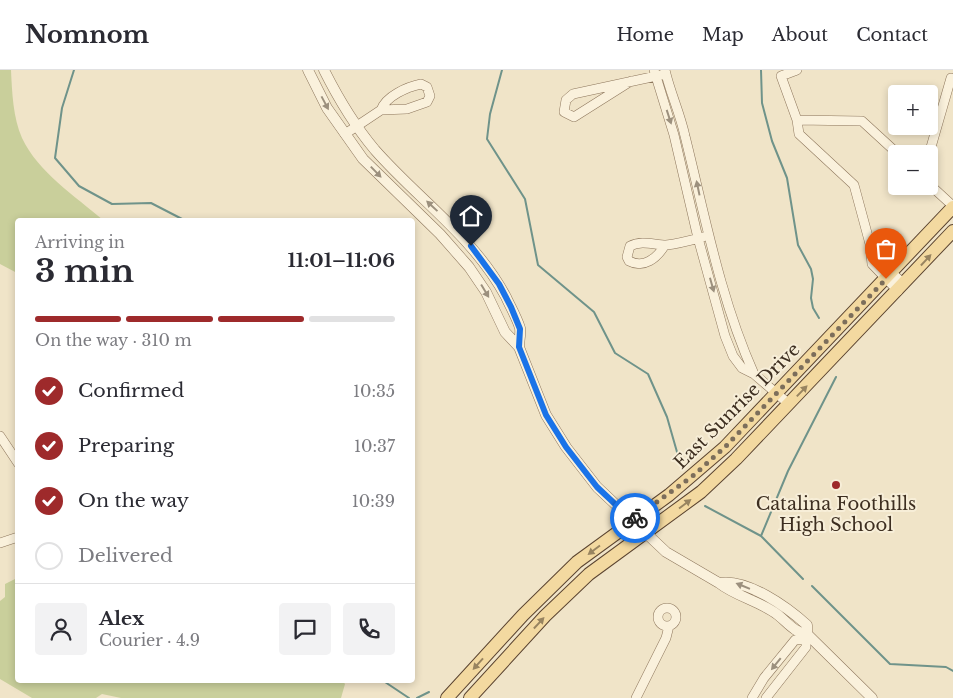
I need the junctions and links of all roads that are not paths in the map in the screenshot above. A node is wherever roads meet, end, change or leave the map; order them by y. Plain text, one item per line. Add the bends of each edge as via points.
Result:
1 (308, 70) edge
2 (324, 70) edge
3 (797, 70) edge
4 (665, 72) edge
5 (655, 73) edge
6 (951, 78) dead end
7 (632, 82) junction
8 (381, 110) junction
9 (797, 120) junction
10 (357, 126) junction
11 (345, 134) junction
12 (888, 145) edge
13 (931, 145) edge
14 (938, 193) edge
15 (953, 207) edge
16 (953, 231) edge
17 (708, 235) junction
18 (698, 238) junction
19 (665, 245) dead end
20 (889, 275) junction
21 (901, 287) junction
22 (519, 347) junction
23 (754, 374) junction
24 (777, 394) junction
25 (788, 404) junction
26 (0, 436) edge
27 (15, 458) edge
28 (632, 520) junction
29 (646, 532) junction
30 (15, 537) edge
31 (0, 542) edge
32 (719, 583) junction
33 (754, 600) junction
34 (789, 608) junction
35 (669, 626) dead end
36 (808, 636) junction
37 (447, 698) edge
38 (470, 698) edge
39 (636, 698) edge
40 (752, 698) edge
41 (766, 698) edge
42 (872, 698) edge

1 -> 11 street via 327,108
2 - 10 street
3 - 9 street via 781,76
4 - 5 street
17 -> 4 street via 684,132
5 - 7 street
5 -> 18 street via 674,134
6 - 13 street
7 - 7 street via 573,94 566,100 564,112 574,117
8 - 8 street via 407,109 427,102 430,96 427,87 422,84 410,87 383,105
8 - 10 street
9 - 12 street via 862,121
9 - 20 street via 799,134 854,185 870,244
10 - 11 street
22 -> 10 street via 520,329 511,307 480,257
11 -> 22 street via 364,159 469,266 505,332
14 - 15 street
15 - 20 main road, East Sunrise Drive
21 -> 16 main road, East Sunrise Drive
17 - 18 street
17 - 23 street via 736,332
18 - 19 street
18 -> 23 street via 733,356 742,368
20 - 21 street
20 - 24 main road, East Sunrise Drive
25 -> 21 main road, East Sunrise Drive
22 - 28 street via 546,415 566,447 597,487
23 - 24 street
24 - 25 street
24 - 28 main road, East Sunrise Drive via 694,475
29 -> 25 main road, East Sunrise Drive via 701,492
26 - 27 street
28 - 29 street
28 -> 37 main road, East Sunrise Drive via 557,581
29 - 32 street via 666,552
38 -> 29 main road, East Sunrise Drive via 545,616 583,580
30 - 31 street
32 - 33 street
34 -> 32 street via 730,581
33 - 34 street via 778,609
33 - 36 street via 800,634
34 - 36 street via 807,625
35 - 39 street
36 -> 40 street via 795,640
36 - 41 street via 806,647
36 - 42 street

